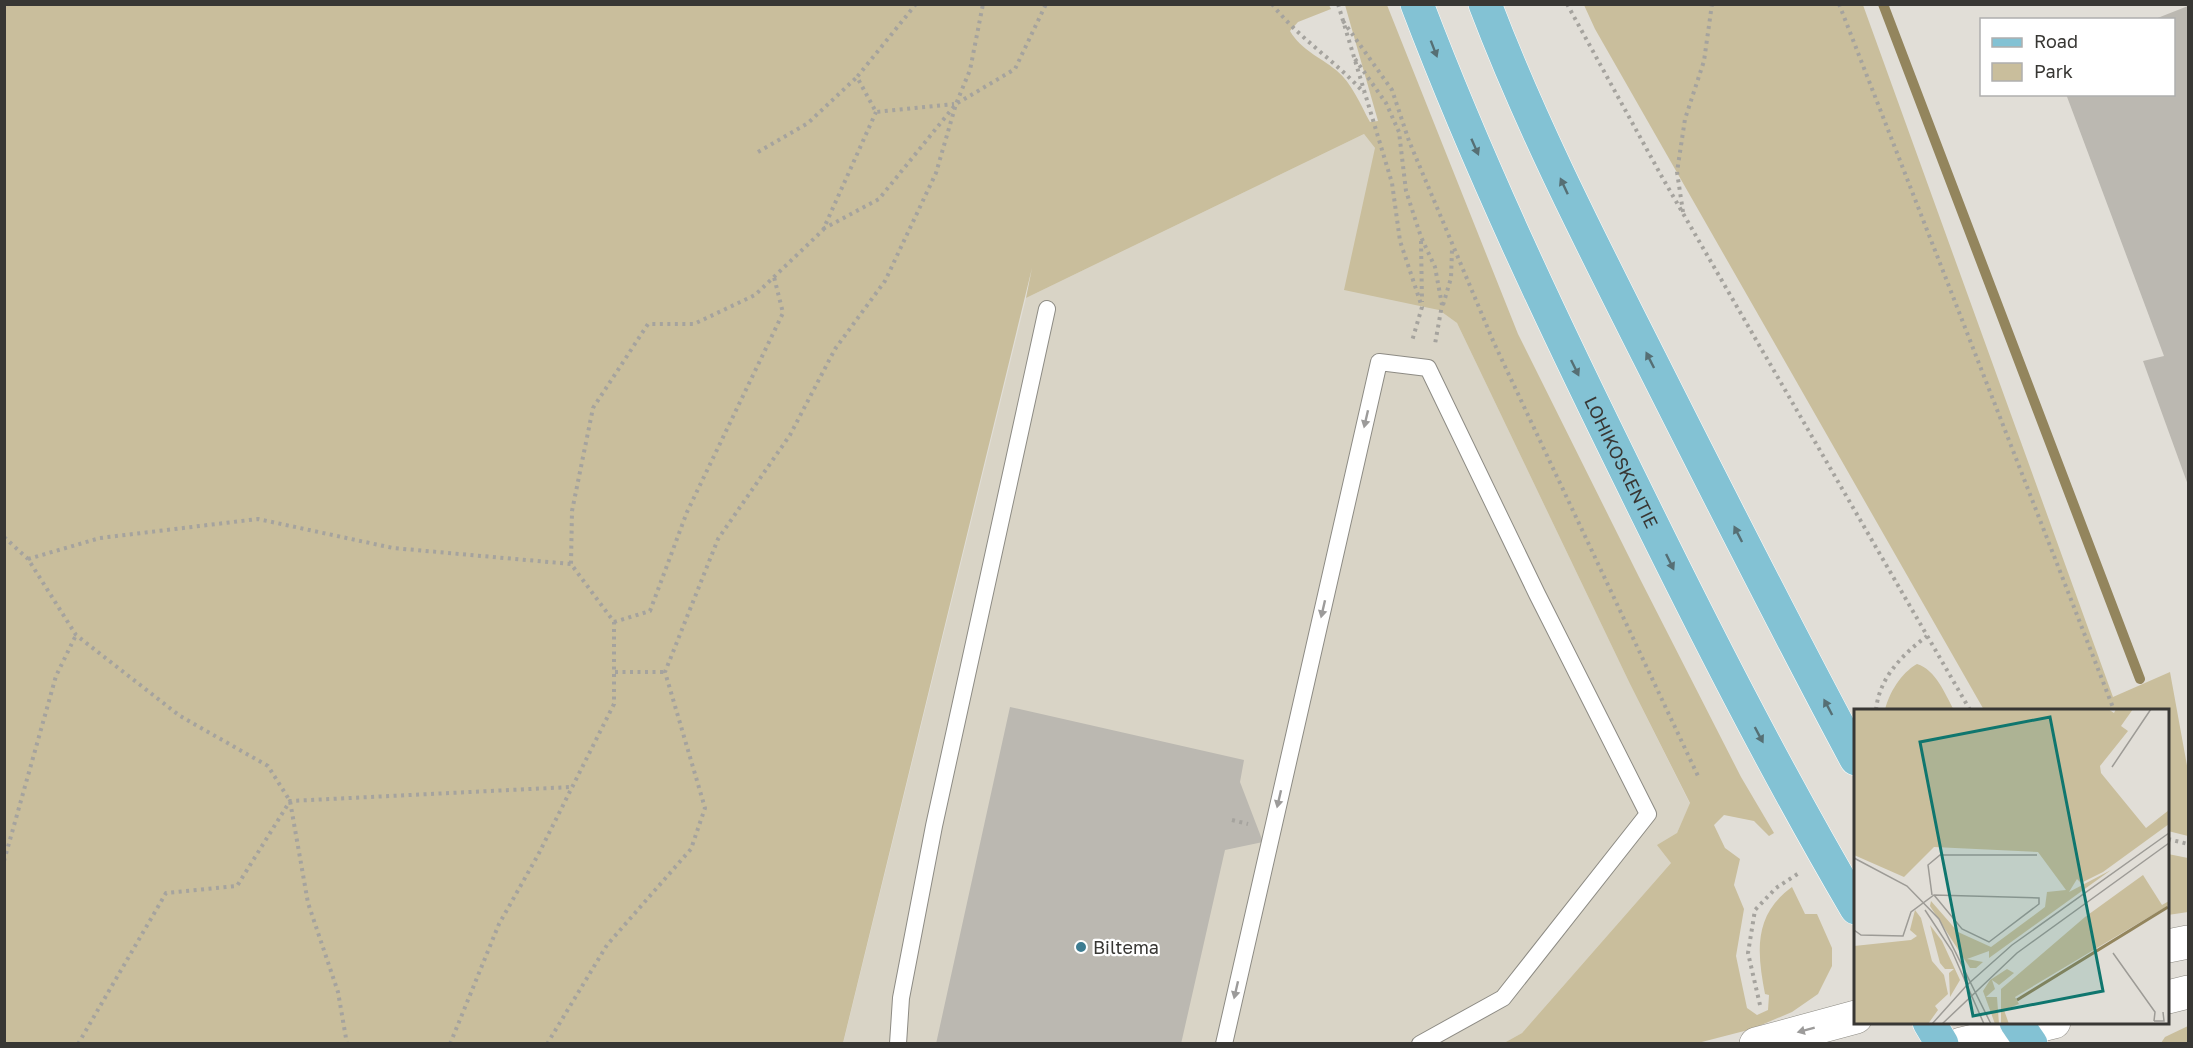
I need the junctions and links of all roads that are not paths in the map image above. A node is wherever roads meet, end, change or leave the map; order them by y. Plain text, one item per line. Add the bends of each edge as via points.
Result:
1 (1417, 4) edge
2 (1485, 4) edge
3 (1047, 309) dead end
4 (1854, 755) edge
5 (1854, 905) edge
6 (2188, 942) edge
7 (2169, 946) edge
8 (2188, 992) edge
9 (2169, 997) edge
10 (1854, 1018) edge
11 (1930, 1024) edge
12 (2051, 1024) edge
13 (2023, 1032) edge
14 (898, 1044) edge
15 (1224, 1044) edge
16 (1420, 1044) edge
17 (1756, 1044) edge
18 (1942, 1044) edge
19 (1961, 1044) edge

1 -> 5 main road, LOHIKOSKENTIE via 1451,93 1549,315 1707,636 1805,822
4 -> 2 main road via 1775,609 1575,210 1506,61
3 - 14 lane via 934,826 901,998
6 - 7 main road
8 - 9 main road
10 -> 17 main road
11 - 18 main road
12 - 13 main road
13 - 19 main road
16 -> 15 lane via 1503,999 1648,814 1428,368 1379,362

